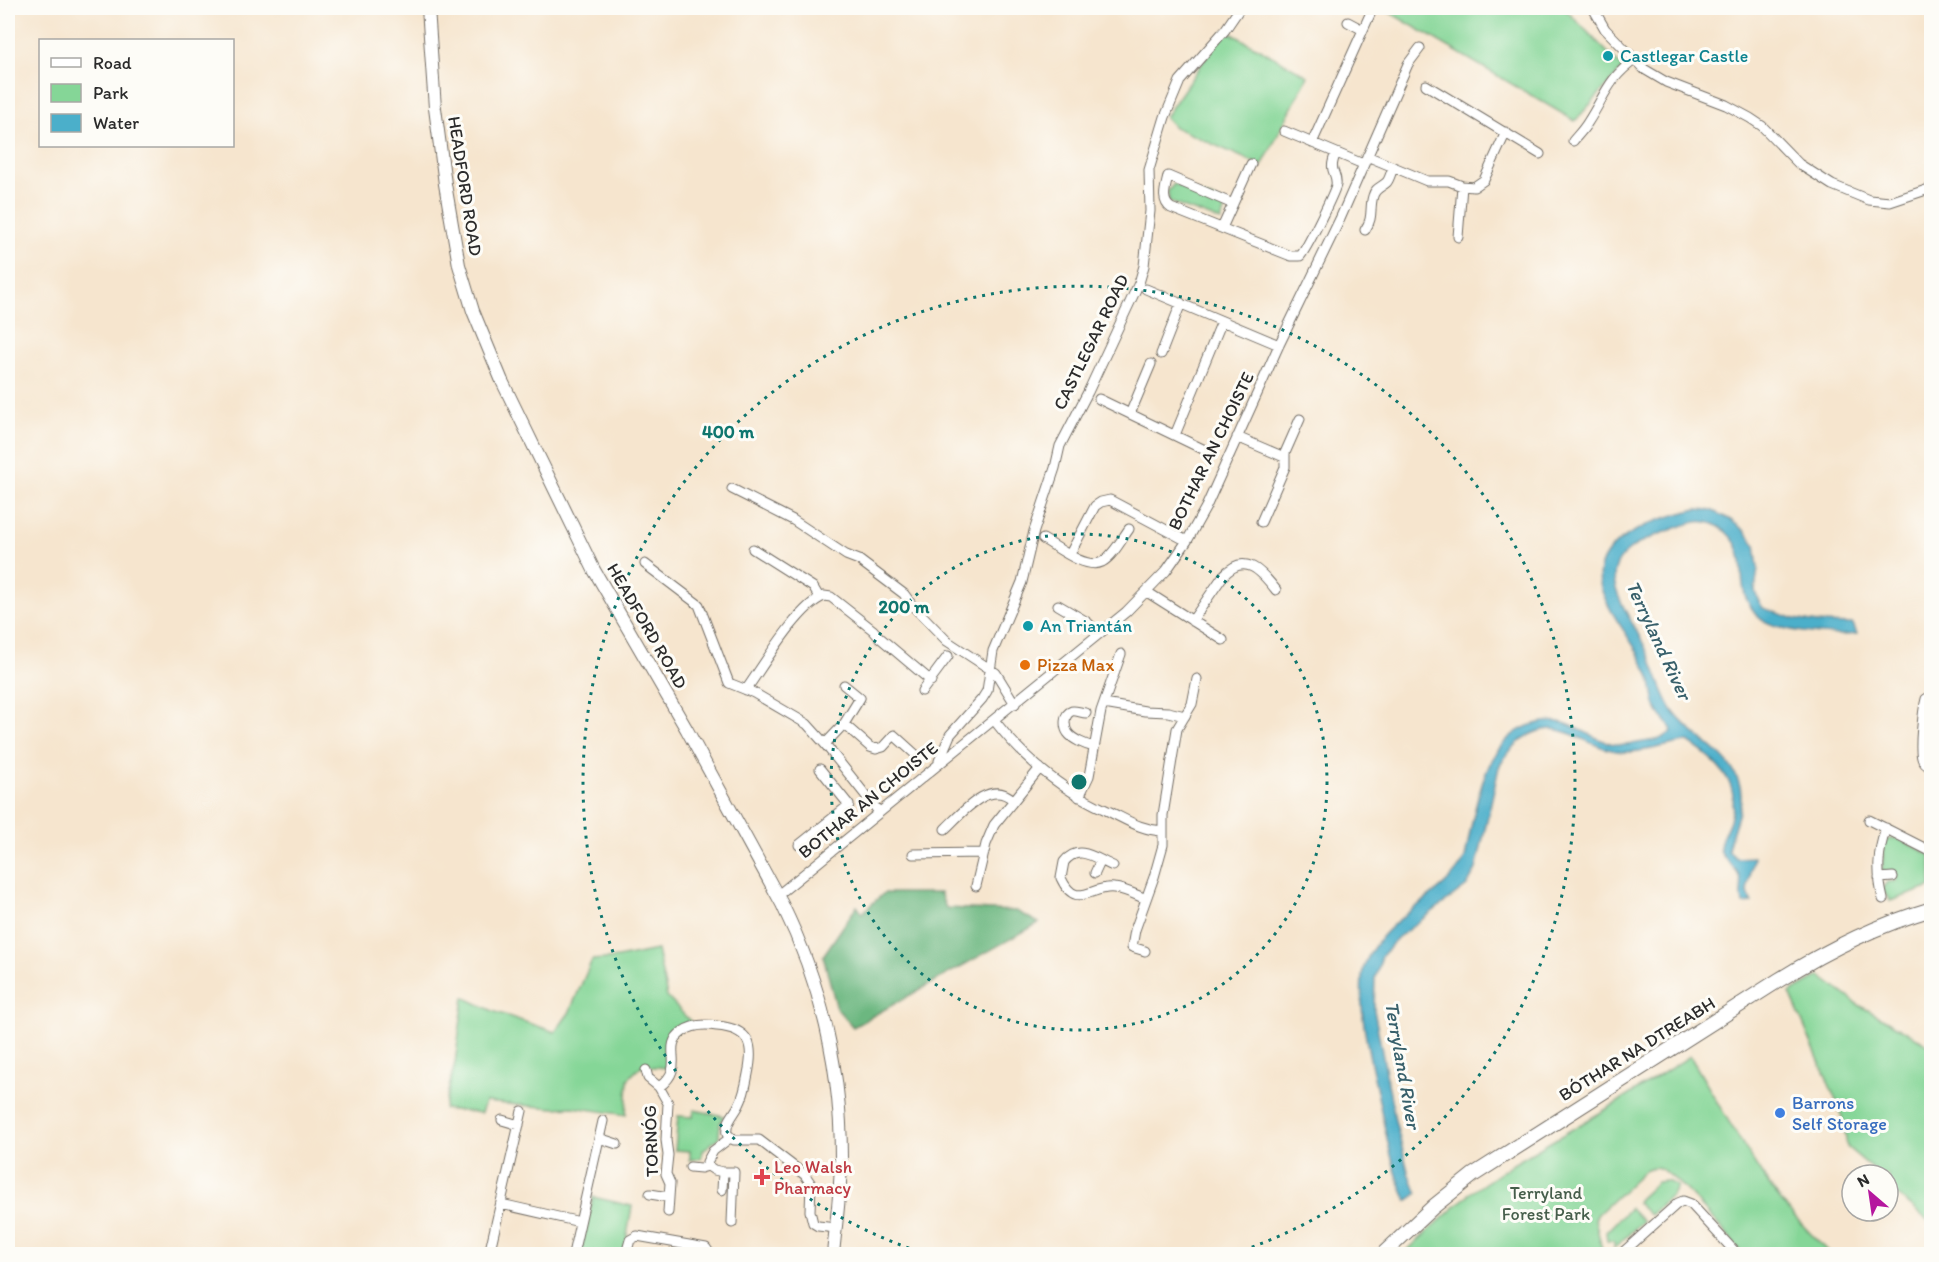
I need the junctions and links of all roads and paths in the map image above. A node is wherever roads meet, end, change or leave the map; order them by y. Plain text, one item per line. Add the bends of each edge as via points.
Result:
1 (428, 8) edge
2 (1240, 8) edge
3 (1593, 8) edge
4 (1371, 10) dead end
5 (1348, 22) dead end
6 (1363, 30) junction
7 (1420, 48) dead end
8 (1636, 59) junction
9 (1426, 85) dead end
10 (1284, 131) dead end
11 (1506, 132) junction
12 (1573, 141) dead end
13 (1312, 144) junction
14 (1336, 153) junction
15 (1540, 154) dead end
16 (1365, 160) junction
17 (1251, 164) dead end
18 (1393, 168) junction
19 (1462, 186) junction
20 (1932, 188) edge
21 (1233, 204) junction
22 (1222, 228) junction
23 (1365, 230) dead end
24 (1458, 237) dead end
25 (1146, 289) dead end
26 (1181, 303) junction
27 (1222, 321) junction
28 (1279, 345) junction
29 (1161, 354) dead end
30 (1151, 364) dead end
31 (1099, 399) dead end
32 (1130, 414) junction
33 (1300, 419) dead end
34 (1175, 435) junction
35 (1238, 437) junction
36 (1211, 453) dead end
37 (1284, 457) junction
38 (732, 489) dead end
39 (1261, 522) dead end
40 (1129, 528) dead end
41 (1042, 539) dead end
42 (1187, 541) junction
43 (753, 549) dead end
44 (1070, 554) junction
45 (645, 564) dead end
46 (1276, 590) dead end
47 (1147, 592) junction
48 (819, 597) junction
49 (1058, 605) dead end
50 (1192, 621) junction
51 (1099, 634) junction
52 (1223, 640) dead end
53 (1121, 654) dead end
54 (948, 656) dead end
55 (991, 668) junction
56 (1197, 679) dead end
57 (931, 681) junction
58 (844, 685) dead end
59 (746, 690) junction
60 (922, 691) dead end
61 (1932, 695) edge
62 (1015, 704) junction
63 (1104, 704) junction
64 (1086, 713) dead end
65 (1185, 716) junction
66 (994, 720) junction
67 (844, 724) junction
68 (825, 744) junction
69 (1094, 747) junction
70 (915, 754) dead end
71 (938, 763) junction
72 (1040, 768) junction
73 (1932, 768) edge
74 (820, 769) dead end
75 (861, 789) junction
76 (1079, 797) junction
77 (1013, 800) junction
78 (846, 801) junction
79 (879, 812) junction
80 (1869, 819) dead end
81 (1886, 828) junction
82 (945, 829) dead end
83 (1163, 831) junction
84 (800, 845) dead end
85 (1932, 852) edge
86 (983, 853) junction
87 (913, 854) dead end
88 (1101, 860) junction
89 (1113, 866) dead end
90 (1095, 873) dead end
91 (1893, 877) dead end
92 (1879, 878) junction
93 (976, 886) dead end
94 (778, 895) junction
95 (1146, 899) junction
96 (1883, 899) dead end
97 (1932, 909) edge
98 (1145, 951) dead end
99 (646, 1070) dead end
100 (659, 1087) junction
101 (522, 1111) dead end
102 (502, 1120) dead end
103 (603, 1121) dead end
104 (519, 1125) junction
105 (599, 1138) junction
106 (730, 1138) junction
107 (617, 1144) dead end
108 (708, 1166) junction
109 (690, 1167) dead end
110 (723, 1172) junction
111 (722, 1190) dead end
112 (650, 1194) dead end
113 (669, 1197) junction
114 (501, 1204) junction
115 (668, 1212) dead end
116 (580, 1222) junction
117 (732, 1223) dead end
118 (836, 1228) junction
119 (489, 1254) edge
120 (573, 1254) edge
121 (626, 1254) edge
122 (710, 1254) edge
123 (833, 1254) edge
124 (1383, 1254) edge
125 (1621, 1254) edge
126 (1737, 1254) edge

1 - 94 main road, HEADFORD ROAD via 445,184 459,265 472,310 502,381 594,570
2 - 55 street, CASTLEGAR ROAD via 1180,81 1165,117 1149,170 1150,211 1139,283 1060,446 1022,582 993,651
3 - 8 street via 1605,29
4 - 6 street
5 - 6 street
6 - 13 street
7 - 16 street, BOTHAR AN CHOISTE via 1408,64
8 - 12 street via 1607,86 1588,123
8 - 20 street via 1655,76 1750,118 1799,164 1845,192 1890,202
9 - 11 street
10 - 13 street
11 - 15 street
11 - 19 street via 1484,180 1474,187
13 - 14 street
14 - 16 street
14 - 22 street via 1331,167 1336,185 1300,256 1291,256
16 - 18 street
16 - 28 street, BOTHAR AN CHOISTE
17 - 21 street
18 - 19 street via 1426,181 1449,181
18 - 23 street via 1386,182 1372,195 1370,223
19 - 24 street
21 - 22 street
21 - 22 street via 1168,176 1164,193 1167,205
25 - 26 street
26 - 27 street
26 - 29 street
27 - 28 street
27 - 34 street
28 - 35 street, BOTHAR AN CHOISTE
30 - 32 street
31 - 32 street
32 - 34 street
33 - 37 street
34 - 36 street
35 - 37 street
35 - 42 street, BOTHAR AN CHOISTE
37 - 39 street via 1285,467
38 - 55 street via 793,520 859,561 904,594 947,640
40 - 44 street via 1102,562 1084,563
41 - 44 street
42 - 44 street via 1110,500 1095,506
42 - 47 street, BOTHAR AN CHOISTE
43 - 48 street via 813,587
45 - 59 street via 699,605 729,683
46 - 50 street via 1257,568 1250,565 1229,569
47 - 50 street
47 - 51 street, BOTHAR AN CHOISTE
48 - 57 street via 831,597
48 - 59 street via 792,625
49 - 51 street
50 - 52 street
51 - 62 street, BOTHAR AN CHOISTE
53 - 63 street
54 - 57 street
55 - 62 street
55 - 71 street, CASTLEGAR ROAD via 987,691 947,740
56 - 65 street
57 - 60 street
58 - 67 street via 860,698
59 - 68 street via 803,721
61 - 73 street via 1924,707 1922,755 1922,760
62 - 66 street, BOTHAR AN CHOISTE
63 - 65 street
63 - 69 street
64 - 69 street via 1069,713 1066,727 1073,738
65 - 83 street via 1178,729
66 - 71 street, BOTHAR AN CHOISTE
66 - 72 street
67 - 68 street
67 - 70 street via 870,747 883,747 894,735
68 - 75 street
69 - 76 street via 1089,776
71 - 79 street, BOTHAR AN CHOISTE
72 - 76 street
72 - 77 street
74 - 78 street
75 - 78 street
75 - 79 street
76 - 83 street via 1143,829
77 - 82 street via 1002,792 989,793
77 - 86 street via 994,825
78 - 84 street via 849,805
79 - 94 street, BOTHAR AN CHOISTE
80 - 81 street
81 - 85 street
81 - 92 street via 1879,851
83 - 95 street via 1161,855
86 - 87 street
86 - 93 street
88 - 89 street
88 - 90 street
88 - 95 street via 1081,852 1068,857 1061,878 1069,891 1086,895 1113,887
91 - 92 street
92 - 96 street
94 - 118 main road, HEADFORD ROAD via 806,957 834,1055 841,1160
95 - 98 street via 1132,947
97 - 124 highway, BÓTHAR NA DTREABH via 1866,932 1779,980 1473,1175
99 - 100 street, TORNÓG via 648,1078
100 - 106 street, TORNÓG via 672,1075 672,1045 685,1030 706,1025 740,1033 750,1045 751,1058 743,1096 727,1129
100 - 113 street, TORNÓG via 668,1103
101 - 104 street
102 - 104 street
103 - 105 street
104 - 114 street
105 - 107 street
105 - 116 street
106 - 108 street via 711,1154
106 - 118 street via 759,1140 805,1175 811,1184 813,1223
108 - 109 street
108 - 110 street
110 - 111 street
110 - 117 street via 734,1172
112 - 113 street, TORNÓG
113 - 115 street, TORNÓG
114 - 116 street
114 - 119 street
116 - 120 street
118 - 123 main road, HEADFORD ROAD
121 - 122 street via 630,1240 637,1236 706,1248
125 - 126 street via 1683,1201 1691,1204

